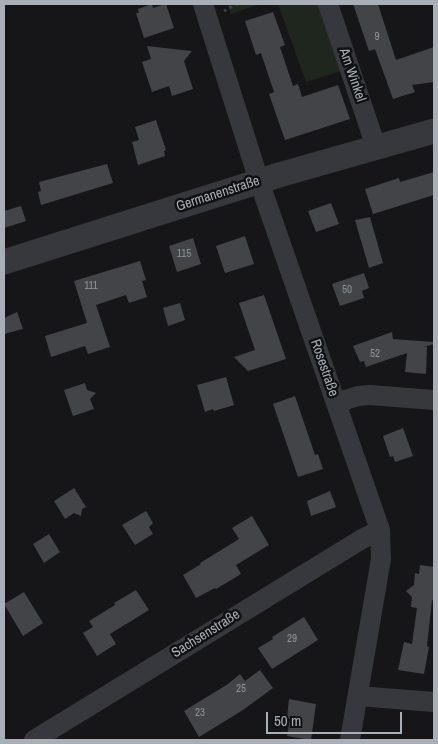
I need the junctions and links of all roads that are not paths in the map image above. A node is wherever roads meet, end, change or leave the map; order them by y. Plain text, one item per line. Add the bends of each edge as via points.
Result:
1 (203, 4) edge
2 (328, 4) edge
3 (434, 131) edge
4 (376, 147) junction
5 (260, 181) junction
6 (4, 262) edge
7 (434, 400) edge
8 (336, 403) junction
9 (380, 530) junction
10 (358, 696) junction
11 (434, 702) edge
12 (34, 740) edge
13 (350, 740) edge

1 - 5 street, Rosestraße
2 - 4 street, Am Winkel
3 - 4 street, Germanenstraße
4 - 5 street, Germanenstraße
5 - 6 street, Germanenstraße
5 - 8 street, Rosestraße
7 - 8 street via 370,395
8 - 9 street, Rosestraße
9 - 10 street, Rosestraße via 381,559
9 - 12 street, Sachsenstraße
10 - 11 street
10 - 13 street, Rosestraße

